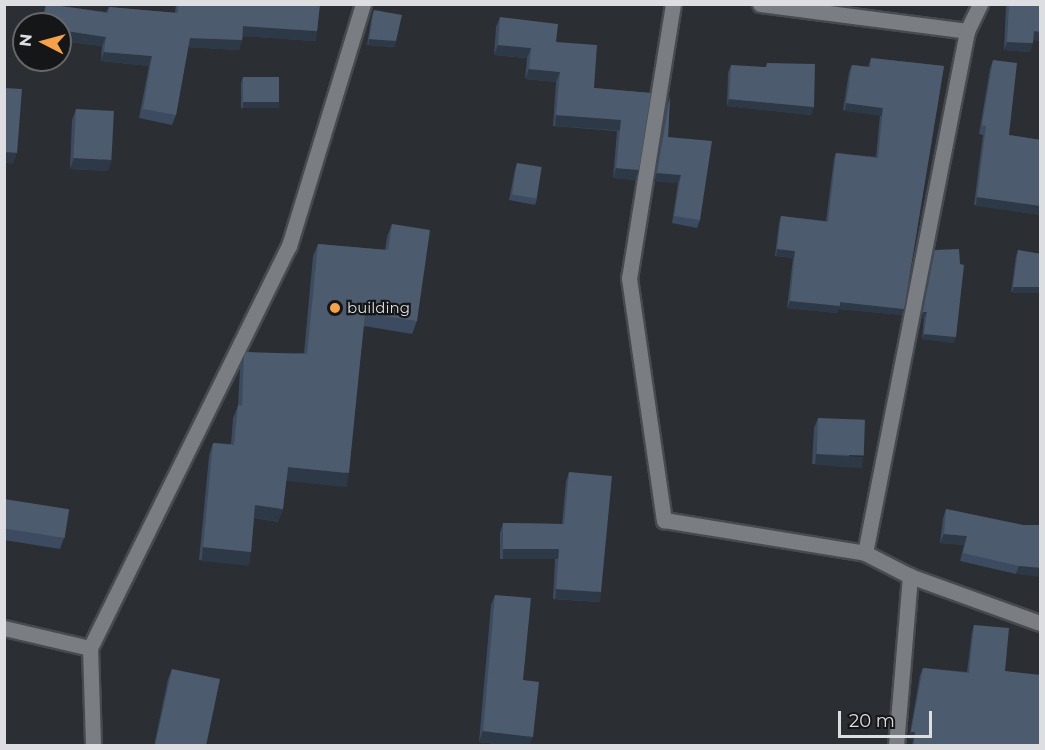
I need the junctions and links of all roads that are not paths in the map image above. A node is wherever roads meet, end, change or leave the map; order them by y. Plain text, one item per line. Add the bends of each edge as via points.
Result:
1 (363, 4) edge
2 (673, 4) edge
3 (760, 4) edge
4 (980, 4) edge
5 (967, 31) junction
6 (865, 553) junction
7 (910, 576) junction
8 (1041, 623) edge
9 (4, 628) edge
10 (90, 648) junction
11 (93, 746) edge
12 (896, 746) edge

1 - 10 street via 289,246
2 - 6 street via 629,278 664,520
3 - 5 street
4 - 5 street
5 - 6 street
6 - 7 street
7 - 8 street
7 - 12 street
9 - 10 street
10 - 11 street

